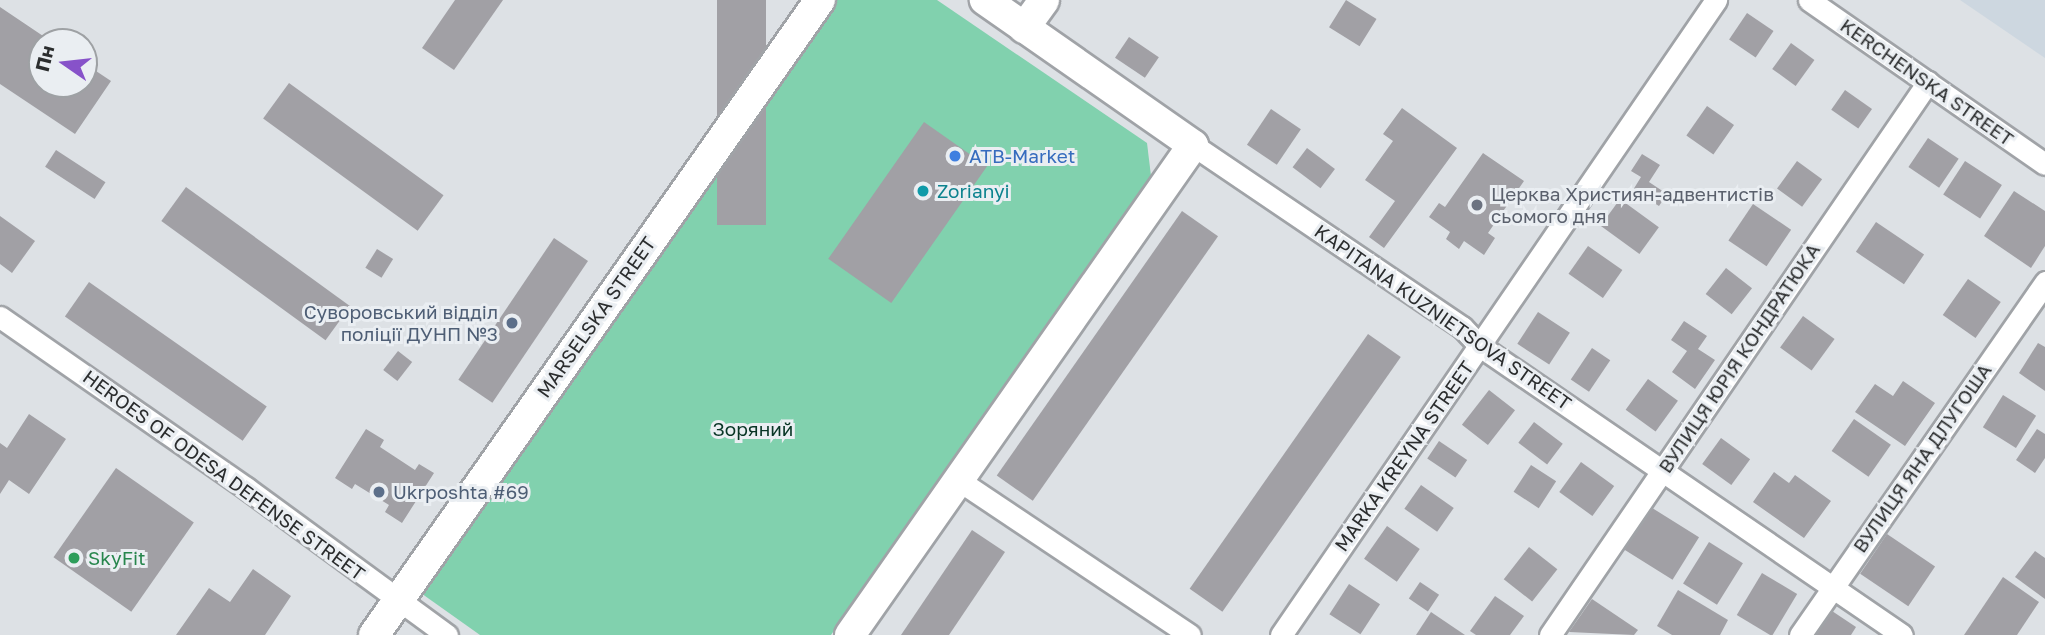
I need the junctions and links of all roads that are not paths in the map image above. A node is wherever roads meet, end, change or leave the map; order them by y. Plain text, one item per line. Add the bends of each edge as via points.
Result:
1 (820, 0) edge
2 (985, 0) edge
3 (1044, 0) edge
4 (1716, 0) edge
5 (1809, 0) edge
6 (1024, 28) junction
7 (1928, 82) junction
8 (1193, 145) junction
9 (2045, 164) edge
10 (2045, 282) edge
11 (0, 317) edge
12 (1480, 346) junction
13 (1664, 468) junction
14 (957, 479) junction
15 (1833, 587) junction
16 (398, 601) junction
17 (374, 635) edge
18 (447, 635) edge
19 (850, 635) edge
20 (1190, 635) edge
21 (1280, 635) edge
22 (1550, 635) edge
23 (1800, 635) edge
24 (1902, 635) edge

1 - 16 street, MARSELSKA STREET
2 - 6 street, KAPITANA KUZNIETSOVA STREET
3 - 6 street
4 - 12 street, MARKA KREYNA STREET
5 - 7 street, KERCHENSKA STREET
6 - 8 street, KAPITANA KUZNIETSOVA STREET
7 - 9 street, KERCHENSKA STREET
7 - 13 street, ВУЛИЦЯ ЮРІЯ КОНДРАТЮКА
8 - 12 street, KAPITANA KUZNIETSOVA STREET via 1462,327
8 - 14 street
10 - 15 street, ВУЛИЦЯ ЯНА ДЛУГОША
11 - 16 street, HEROES OF ODESA DEFENSE STREET via 246,488
12 - 13 street, KAPITANA KUZNIETSOVA STREET
12 - 21 street, MARKA KREYNA STREET
13 - 15 street, KAPITANA KUZNIETSOVA STREET
13 - 22 street, ВУЛИЦЯ ЮРІЯ КОНДРАТЮКА
14 - 19 street
14 - 20 street
15 - 23 street, ВУЛИЦЯ ЯНА ДЛУГОША
15 - 24 street, KAPITANA KUZNIETSOVA STREET
16 - 17 street, MARSELSKA STREET
16 - 18 street, HEROES OF ODESA DEFENSE STREET

